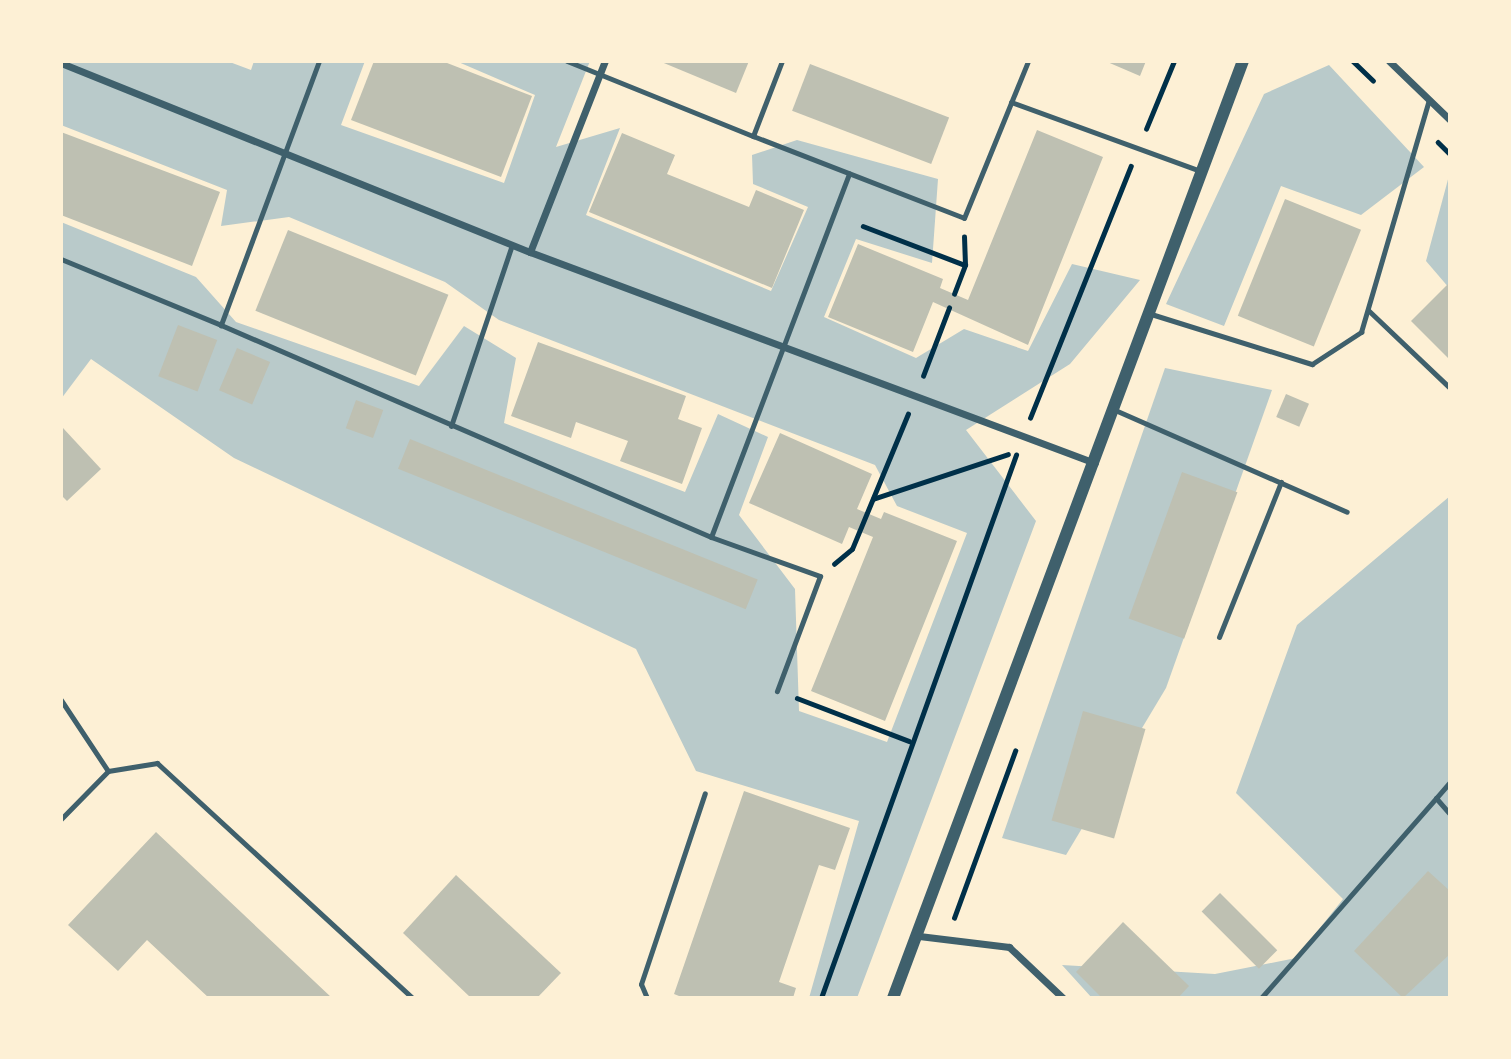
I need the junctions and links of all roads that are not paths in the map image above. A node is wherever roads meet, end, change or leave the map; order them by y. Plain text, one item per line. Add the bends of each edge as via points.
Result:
1 (319, 61) edge
2 (567, 61) edge
3 (605, 61) edge
4 (782, 61) edge
5 (1028, 61) edge
6 (1243, 61) edge
7 (1389, 61) edge
8 (61, 64) edge
9 (600, 74) junction
10 (1429, 100) junction
11 (1011, 102) junction
12 (1450, 120) edge
13 (753, 136) junction
14 (286, 153) junction
15 (1200, 170) junction
16 (849, 173) junction
17 (512, 244) junction
18 (530, 252) junction
19 (61, 259) edge
20 (1368, 310) junction
21 (1151, 314) junction
22 (221, 325) junction
23 (783, 342) junction
24 (1450, 388) edge
25 (1115, 410) junction
26 (451, 426) junction
27 (1095, 463) junction
28 (1281, 482) junction
29 (1347, 512) dead end
30 (711, 537) junction
31 (1219, 637) dead end
32 (776, 691) road end
33 (61, 700) edge
34 (108, 771) junction
35 (1450, 782) edge
36 (705, 793) dead end
37 (1436, 798) junction
38 (1450, 814) edge
39 (61, 819) edge
40 (919, 936) junction
41 (413, 998) edge
42 (647, 998) edge
43 (893, 998) edge
44 (1063, 998) edge
45 (1261, 998) edge

1 - 14 lane
2 - 9 lane
3 - 9 street
4 - 13 lane
5 - 11 lane
6 - 15 street
7 - 10 street
8 - 14 street
9 - 13 lane
9 - 18 street
10 - 12 street
10 - 20 lane
11 - 15 lane
11 - 16 lane via 964,218
13 - 16 lane
14 - 17 street
14 - 22 lane
15 - 21 street
16 - 23 lane
17 - 18 street
17 - 26 lane
18 - 23 street
19 - 22 lane
20 - 21 lane via 1361,332 1312,364
20 - 24 lane
21 - 25 street
22 - 26 lane
23 - 27 street
23 - 30 lane
25 - 27 street
25 - 28 lane
26 - 30 lane
27 - 40 street
28 - 29 lane
28 - 31 lane
30 - 32 lane via 820,576
33 - 34 lane
34 - 39 lane
34 - 41 lane via 157,762
35 - 37 lane
36 - 42 lane via 641,984
37 - 38 lane
37 - 45 lane
40 - 43 street
40 - 44 street via 1009,947

